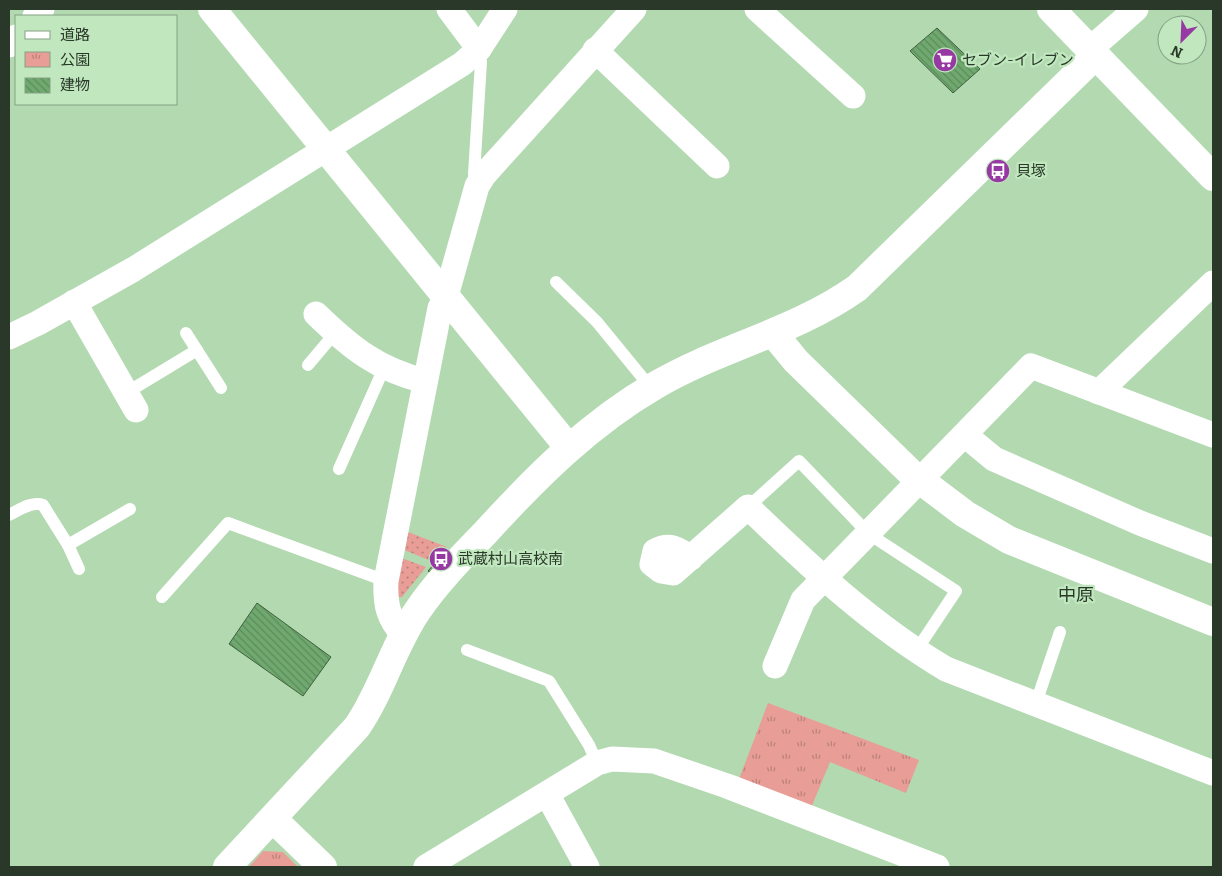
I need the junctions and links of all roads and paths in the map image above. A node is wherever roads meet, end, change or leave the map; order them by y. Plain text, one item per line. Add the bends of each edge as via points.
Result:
1 (212, 9) edge
2 (449, 9) edge
3 (506, 9) edge
4 (634, 9) edge
5 (756, 9) edge
6 (1050, 9) edge
7 (1136, 9) edge
8 (479, 49) junction
9 (595, 50) junction
10 (1092, 53) junction
11 (853, 96) dead end
12 (326, 149) junction
13 (717, 166) dead end
14 (1213, 177) edge
15 (477, 186) junction
16 (556, 282) dead end
17 (1210, 292) edge
18 (446, 296) junction
19 (74, 302) junction
20 (316, 314) dead end
21 (186, 332) dead end
22 (335, 333) junction
23 (773, 333) junction
24 (9, 337) edge
25 (197, 350) junction
26 (308, 365) dead end
27 (384, 368) junction
28 (426, 381) junction
29 (221, 388) dead end
30 (651, 388) junction
31 (1099, 392) junction
32 (131, 401) joint
33 (965, 435) junction
34 (1213, 436) edge
35 (570, 448) junction
36 (339, 469) dead end
37 (921, 481) junction
38 (748, 508) junction
39 (130, 509) dead end
40 (9, 515) edge
41 (869, 534) junction
42 (68, 545) junction
43 (1213, 551) edge
44 (691, 558) dead end
45 (79, 569) dead end
46 (824, 580) junction
47 (386, 581) junction
48 (162, 597) dead end
49 (1213, 622) edge
50 (1060, 632) dead end
51 (404, 636) junction
52 (467, 650) dead end
53 (916, 651) junction
54 (775, 666) dead end
55 (1036, 703) junction
56 (598, 763) junction
57 (1213, 772) edge
58 (546, 794) junction
59 (273, 819) junction
60 (436, 865) edge
61 (227, 867) edge
62 (322, 867) edge
63 (587, 867) edge
64 (937, 867) edge

1 - 12 street
2 - 8 street
3 - 8 street
4 - 9 street
5 - 11 street
6 - 10 street
7 - 10 street
8 - 12 street via 462,64
8 - 15 lane via 481,62 474,174
9 - 13 street
9 - 15 street
10 - 14 street
10 - 23 street via 857,288 814,316
12 - 18 street
12 - 19 street via 134,269
15 - 18 street
16 - 30 lane via 597,322
17 - 31 street
18 - 28 street via 440,308
18 - 35 street
19 - 24 street
19 - 32 street
20 - 22 street
21 - 25 lane
22 - 26 lane
22 - 27 street
23 - 30 street via 683,370
23 - 37 street via 796,361
25 - 29 lane
25 - 32 lane
27 - 28 street
27 - 36 lane
28 - 47 street
30 - 35 street via 622,406
31 - 33 street via 1031,366
31 - 34 street
33 - 37 street
33 - 43 street via 994,459
35 - 51 street via 520,494 450,569 418,610
37 - 41 street
37 - 49 street via 965,514 1009,540
38 - 41 lane via 798,461
38 - 44 street
38 - 46 street
39 - 42 lane
40 - 42 lane via 28,506 43,505
41 - 46 street
41 - 53 lane via 956,592
42 - 45 lane
46 - 53 street
46 - 54 street via 803,600
47 - 48 lane via 228,523
47 - 51 street via 387,612
50 - 55 lane
51 - 59 street via 371,707 357,727
52 - 56 lane via 549,682
53 - 55 street via 946,669
55 - 57 street
56 - 58 street
56 - 64 street via 612,759 654,762 727,786
58 - 60 street
58 - 63 street
59 - 61 street
59 - 62 street

